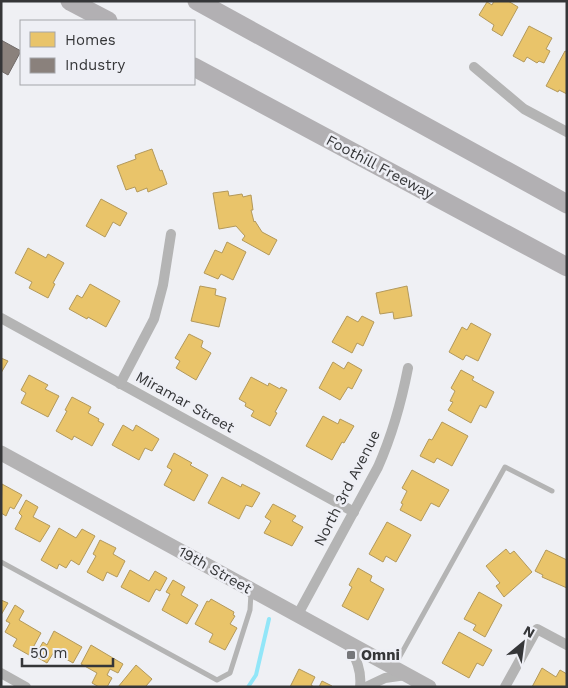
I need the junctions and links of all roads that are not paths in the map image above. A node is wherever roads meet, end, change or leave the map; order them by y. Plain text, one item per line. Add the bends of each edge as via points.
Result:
1 (70, 1) edge
2 (197, 1) edge
3 (106, 20) edge
4 (474, 67) dead end
5 (195, 68) edge
6 (567, 132) edge
7 (567, 204) edge
8 (171, 234) dead end
9 (567, 267) edge
10 (1, 318) edge
11 (408, 368) dead end
12 (120, 384) junction
13 (1, 453) edge
14 (552, 491) dead end
15 (354, 512) junction
16 (1, 562) edge
17 (251, 590) junction
18 (297, 616) junction
19 (348, 643) junction
20 (567, 645) edge
21 (394, 668) junction
22 (1, 673) edge
23 (407, 675) junction
24 (26, 687) edge
25 (360, 687) edge
26 (366, 687) edge
27 (428, 687) edge
28 (505, 687) edge

1 - 3 highway
2 - 7 highway
4 - 6 street via 524,109
5 - 9 highway, Foothill Freeway
8 - 12 street via 154,319
10 - 12 street, Miramar Street
11 - 15 street, North 3rd Avenue via 389,442
12 - 15 street, Miramar Street
13 - 17 main road, 19th Street
14 - 21 lane via 505,467
15 - 18 street, North 3rd Avenue
16 - 17 lane via 217,680 230,673 250,610
17 - 18 main road, 19th Street
18 - 19 main road, 19th Street
19 - 21 main road, 19th Street
19 - 25 street via 356,658
20 - 28 street via 537,629
21 - 23 main road, 19th Street
22 - 24 street
23 - 26 street via 385,678
23 - 27 main road, 19th Street

